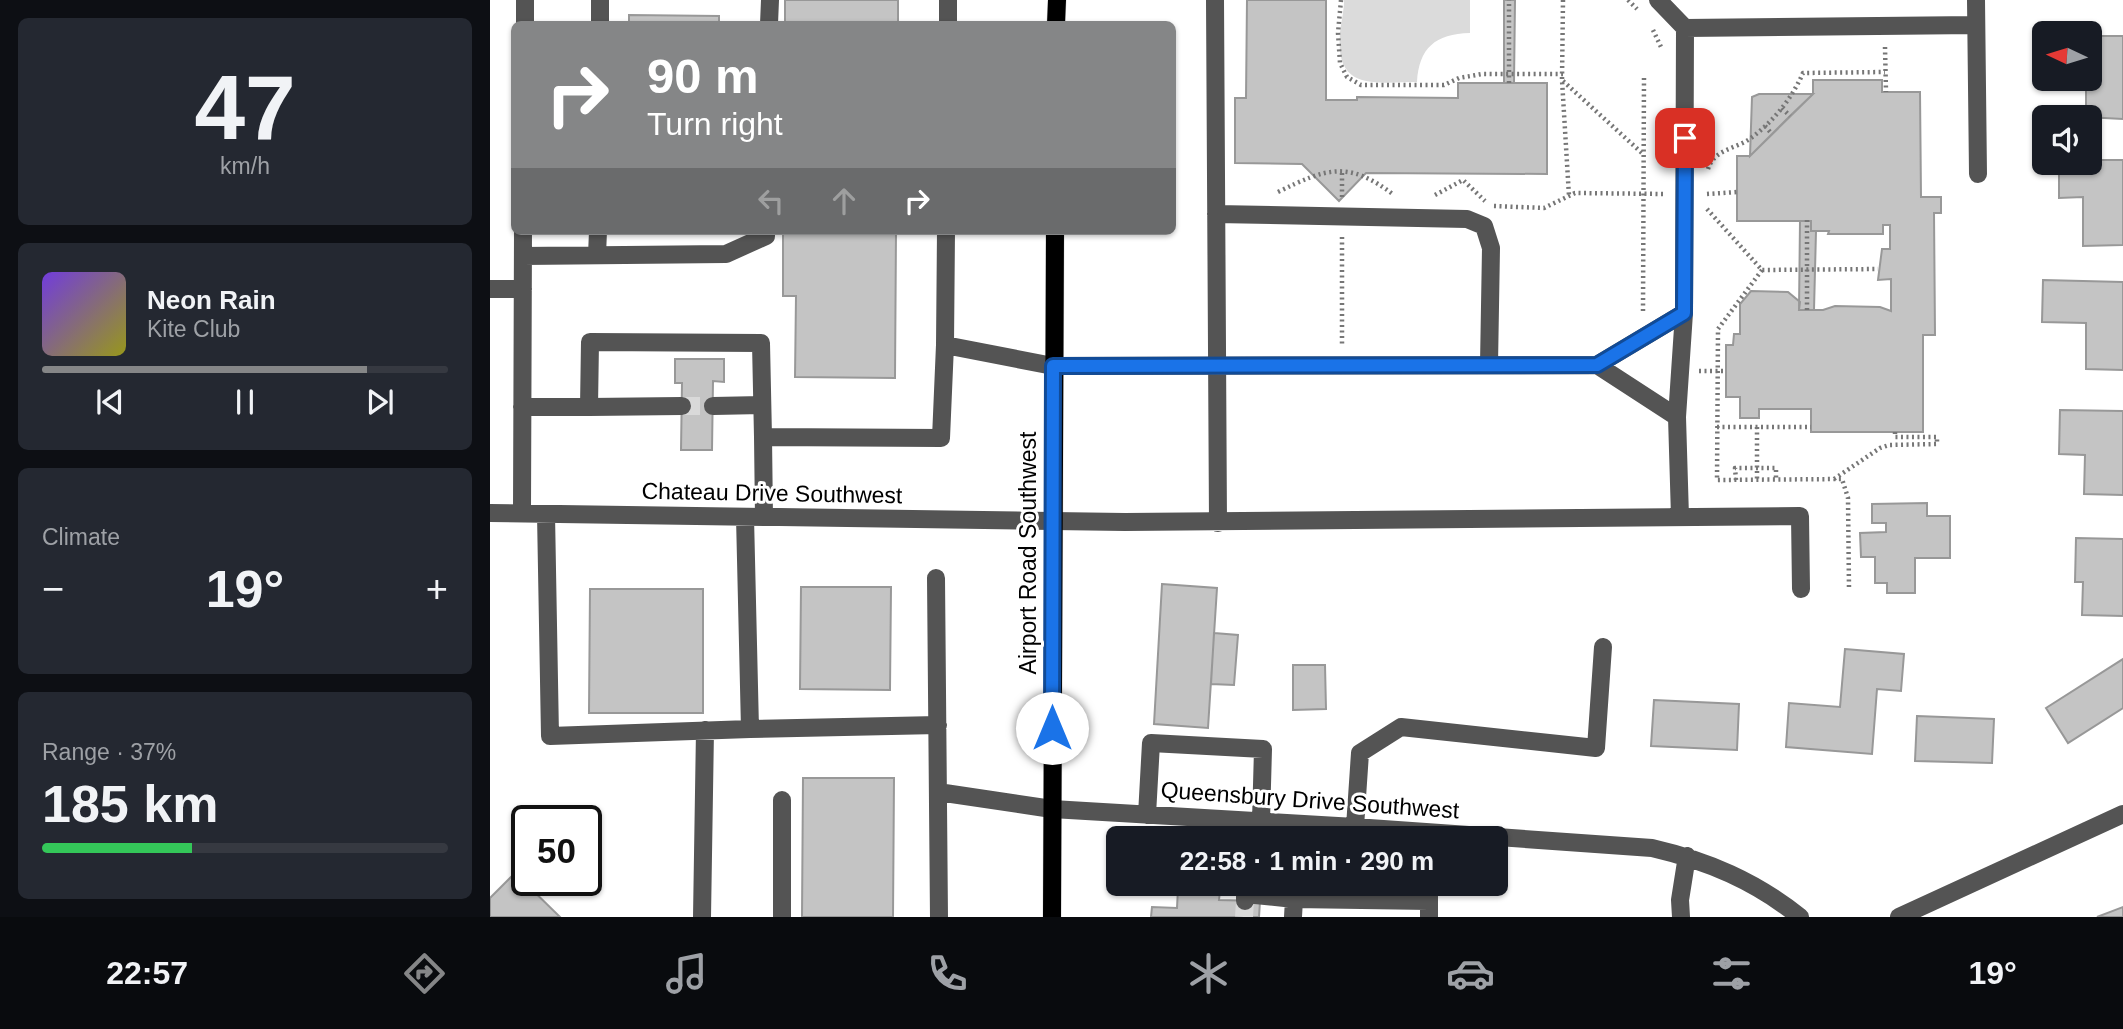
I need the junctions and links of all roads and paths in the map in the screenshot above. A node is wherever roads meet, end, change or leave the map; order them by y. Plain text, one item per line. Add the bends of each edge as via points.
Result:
1 (525, 0) edge
2 (600, 0) edge
3 (770, 0) edge
4 (948, 0) edge
5 (1057, 0) edge
6 (1215, 0) edge
7 (1341, 0) edge
8 (1509, 0) edge
9 (1563, 0) edge
10 (1628, 0) edge
11 (1658, 0) edge
12 (1976, 0) edge
13 (1643, 15) dead end
14 (525, 21) edge
15 (600, 21) edge
16 (769, 21) edge
17 (948, 21) edge
18 (1056, 21) edge
19 (1650, 25) dead end
20 (1885, 26) junction
21 (1976, 26) junction
22 (1685, 28) junction
23 (1664, 60) dead end
24 (1885, 72) junction
25 (1508, 74) junction
26 (1563, 77) junction
27 (1644, 77) dead end
28 (1509, 83) dead end
29 (1886, 92) dead end
30 (1782, 108) junction
31 (1790, 116) dead end
32 (1765, 126) junction
33 (1772, 134) dead end
34 (1643, 153) junction
35 (1342, 171) junction
36 (1707, 173) dead end
37 (1978, 174) dead end
38 (1707, 184) dead end
39 (1737, 192) dead end
40 (1643, 194) junction
41 (1672, 194) dead end
42 (1704, 194) junction
43 (1269, 196) dead end
44 (1569, 196) junction
45 (1396, 197) dead end
46 (1427, 199) dead end
47 (1478, 206) dead end
48 (1490, 206) junction
49 (1216, 214) junction
50 (1342, 216) junction
51 (1807, 220) dead end
52 (523, 235) edge
53 (598, 235) edge
54 (766, 235) edge
55 (946, 235) edge
56 (1055, 235) edge
57 (597, 255) junction
58 (523, 256) junction
59 (1878, 269) dead end
60 (1762, 270) junction
61 (1808, 270) junction
62 (490, 289) edge
63 (523, 289) junction
64 (1807, 310) dead end
65 (1684, 313) junction
66 (1643, 321) dead end
67 (944, 345) junction
68 (1342, 348) dead end
69 (1217, 365) junction
70 (1489, 365) junction
71 (1597, 365) junction
72 (1053, 366) junction
73 (1717, 371) junction
74 (1727, 371) dead end
75 (762, 405) junction
76 (682, 406) tunnel mouth
77 (713, 406) tunnel mouth
78 (589, 407) junction
79 (522, 408) junction
80 (1677, 417) junction
81 (1717, 426) junction
82 (1757, 427) junction
83 (1811, 428) dead end
84 (1895, 432) dead end
85 (763, 437) junction
86 (1757, 468) junction
87 (1717, 480) dead end
88 (1736, 480) dead end
89 (1757, 480) dead end
90 (1776, 480) dead end
91 (1833, 480) dead end
92 (490, 513) edge
93 (522, 513) junction
94 (546, 514) junction
95 (745, 517) junction
96 (764, 517) junction
97 (1680, 517) junction
98 (1053, 522) junction
99 (1217, 523) junction
100 (936, 578) dead end
101 (1801, 589) dead end
102 (1604, 647) dead end
103 (937, 725) junction
104 (750, 729) junction
105 (705, 730) junction
106 (938, 792) junction
107 (782, 800) dead end
108 (1052, 809) junction
109 (1147, 814) junction
110 (2123, 814) edge
111 (1261, 821) junction
112 (1339, 826) edge
113 (1355, 826) edge
114 (1508, 839) edge
115 (1688, 856) junction
116 (1294, 899) junction
117 (1245, 901) dead end
118 (1429, 901) edge
119 (702, 917) edge
120 (782, 917) edge
121 (939, 917) edge
122 (1052, 917) edge
123 (1293, 917) edge
124 (1681, 917) edge
125 (1800, 917) edge
126 (1899, 917) edge

1 - 14 street
2 - 15 street
3 - 16 street
4 - 17 street
5 - 18 main road
6 - 49 street
7 - 25 path via 1340,63 1347,77 1361,85 1444,85 1482,74
8 - 25 path
9 - 26 path
10 - 13 path
11 - 22 street
12 - 21 street
19 - 23 path
20 - 21 street
20 - 22 street
20 - 24 path
21 - 37 street
22 - 65 street
24 - 29 path
24 - 30 path via 1803,73
25 - 26 path
25 - 28 path
26 - 34 path
26 - 44 path
27 - 34 path
30 - 31 path
30 - 32 path
32 - 33 path
32 - 36 path via 1733,148 1718,152
34 - 40 path
35 - 43 path via 1329,170
35 - 45 path via 1375,181
35 - 50 path
38 - 42 path
39 - 42 path
40 - 41 path
40 - 44 path
40 - 66 path
42 - 60 path via 1707,210
44 - 48 path via 1544,208
46 - 48 path via 1463,177
47 - 48 path
49 - 50 street
49 - 69 street
50 - 68 path
50 - 70 street via 1467,219 1484,226 1491,248
51 - 61 path
52 - 58 street
53 - 57 street
54 - 57 street via 726,254
55 - 67 street
56 - 72 main road, Airport Road Southwest
57 - 58 street
58 - 63 street
59 - 61 path
60 - 61 path
60 - 73 path via 1717,329
61 - 64 path
62 - 63 street
63 - 79 street
65 - 71 street
65 - 80 street
67 - 72 street
67 - 85 street via 941,438
69 - 70 street
69 - 72 street
69 - 99 street
70 - 71 street
71 - 80 street
72 - 98 main road, Airport Road Southwest
73 - 74 path
73 - 81 path
75 - 77 street
75 - 78 street via 761,343 590,342
75 - 85 street
76 - 78 street
78 - 79 street
79 - 93 street
80 - 97 street
81 - 82 path
81 - 87 path
82 - 83 path
82 - 86 path
84 - 91 path via 1895,437 1937,437 1937,444 1880,448
85 - 96 street
86 - 88 path via 1735,468
86 - 89 path
86 - 90 path via 1776,468
92 - 93 street, Chateau Drive Southwest
93 - 94 street, Chateau Drive Southwest
94 - 95 street, Chateau Drive Southwest
94 - 105 street via 550,736
95 - 96 street, Chateau Drive Southwest
95 - 104 street
96 - 98 street, Chateau Drive Southwest
97 - 99 street, Chateau Drive Southwest
97 - 101 street, Chateau Drive Southwest via 1800,516
98 - 99 street, Chateau Drive Southwest
98 - 108 main road, Airport Road Southwest
100 - 103 street
102 - 113 street via 1596,748 1401,727 1360,753
103 - 104 street
103 - 106 street
104 - 105 street
105 - 119 street
106 - 108 street, Queensbury Drive Southwest
106 - 121 street
107 - 120 street
108 - 109 street, Queensbury Drive Southwest
108 - 122 main road, Airport Road Southwest
109 - 111 street, Queensbury Drive Southwest
109 - 111 street via 1151,743 1263,749
110 - 126 street
111 - 112 street, Queensbury Drive Southwest
114 - 115 street, Queensbury Drive Southwest via 1615,844
115 - 124 street
115 - 125 street, Queensbury Drive Southwest via 1747,880
116 - 117 street via 1245,894
116 - 118 street
116 - 123 street

